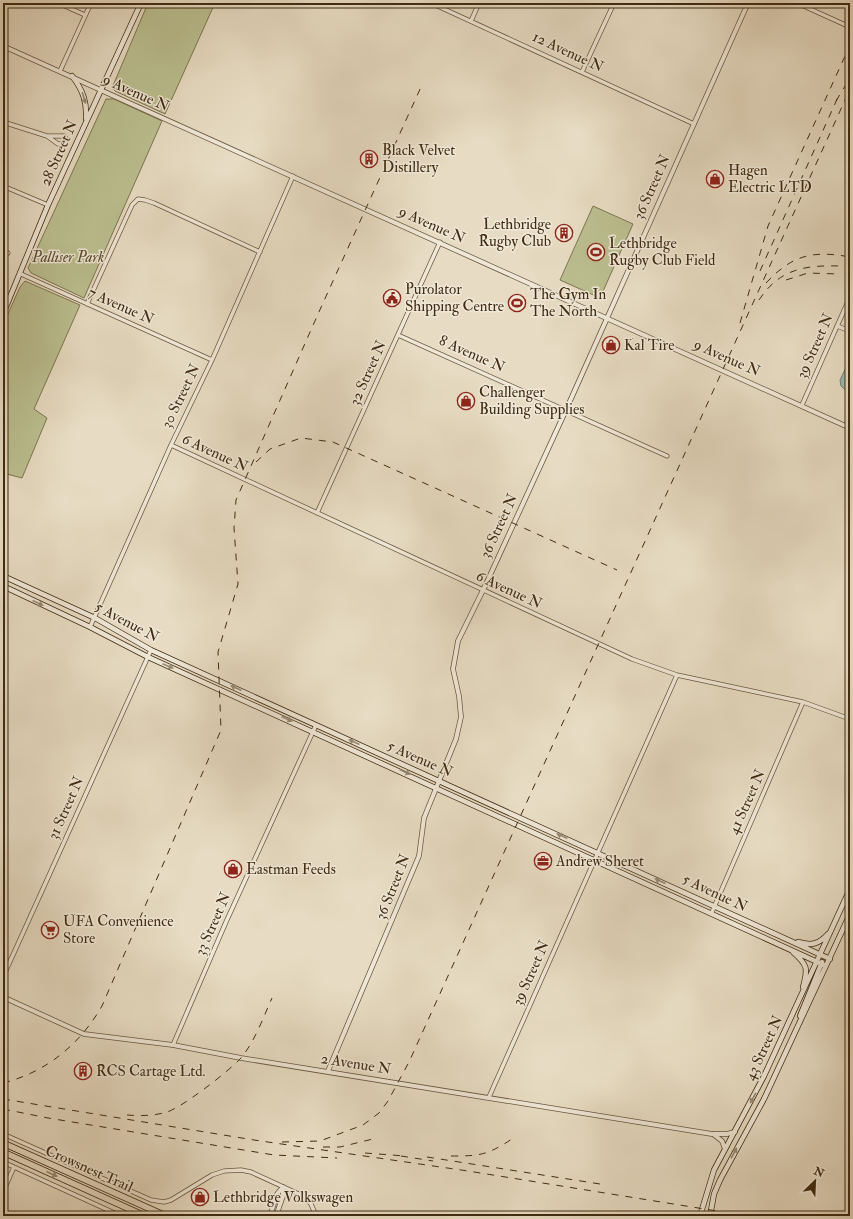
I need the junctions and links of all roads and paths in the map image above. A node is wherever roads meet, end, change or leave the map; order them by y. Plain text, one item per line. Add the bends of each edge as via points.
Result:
1 (58, 3) edge
2 (91, 3) edge
3 (141, 3) edge
4 (431, 3) edge
5 (479, 3) edge
6 (614, 3) edge
7 (748, 3) edge
8 (797, 3) edge
9 (85, 15) junction
10 (471, 21) junction
11 (850, 27) edge
12 (3, 46) edge
13 (60, 71) junction
14 (582, 72) junction
15 (72, 76) junction
16 (100, 90) junction
17 (3, 122) edge
18 (86, 122) junction
19 (694, 124) junction
20 (47, 136) junction
21 (293, 176) junction
22 (3, 186) edge
23 (48, 205) junction
24 (440, 242) junction
25 (260, 252) junction
26 (21, 274) junction
27 (850, 297) edge
28 (87, 304) junction
29 (3, 314) edge
30 (607, 317) junction
31 (838, 326) junction
32 (850, 331) edge
33 (398, 335) junction
34 (212, 360) junction
35 (802, 405) junction
36 (566, 410) junction
37 (850, 428) edge
38 (171, 446) junction
39 (667, 456) dead end
40 (317, 513) junction
41 (3, 576) edge
42 (3, 586) edge
43 (482, 590) junction
44 (95, 618) junction
45 (90, 626) junction
46 (151, 650) junction
47 (148, 657) junction
48 (677, 675) junction
49 (803, 702) junction
50 (850, 719) edge
51 (316, 725) junction
52 (314, 731) junction
53 (440, 781) junction
54 (437, 787) junction
55 (598, 853) junction
56 (595, 859) junction
57 (850, 889) edge
58 (714, 906) junction
59 (712, 912) junction
60 (850, 914) edge
61 (831, 931) junction
62 (785, 938) junction
63 (789, 949) junction
64 (821, 955) junction
65 (830, 959) junction
66 (822, 964) junction
67 (3, 977) edge
68 (3, 997) edge
69 (800, 1000) junction
70 (172, 1045) junction
71 (328, 1071) junction
72 (490, 1097) junction
73 (735, 1132) junction
74 (3, 1134) edge
75 (712, 1134) junction
76 (3, 1143) edge
77 (725, 1149) junction
78 (3, 1152) edge
79 (3, 1162) edge
80 (14, 1167) junction
81 (283, 1187) junction
82 (3, 1192) edge
83 (121, 1216) edge
84 (145, 1216) edge
85 (166, 1216) edge
86 (270, 1216) edge
87 (276, 1216) edge
88 (316, 1216) edge
89 (700, 1216) edge
90 (710, 1216) edge

1 - 9 street
2 - 9 street
3 - 16 main road, 28 Street N
4 - 10 street, 12 Avenue N
5 - 10 street
6 - 14 street
7 - 19 street, 36 Street N
8 - 11 street
9 - 13 street
10 - 14 street, 12 Avenue N
12 - 13 street, 9 Avenue N
13 - 15 street, 9 Avenue N
14 - 19 street, 12 Avenue N
15 - 16 street, 9 Avenue N
15 -> 18 main road via 80,86 86,101
16 - 18 main road, 28 Street N
16 - 21 street, 9 Avenue N
17 - 20 street
18 - 23 main road, 28 Street N
19 - 30 street, 36 Street N
20 - 20 street via 58,144 63,144 67,140 64,136
21 - 24 street, 9 Avenue N
21 - 25 street, 30 Street N
22 - 23 street
23 - 26 main road, 28 Street N
24 - 30 street, 9 Avenue N
24 - 33 street, 32 Street N
25 - 28 street via 154,203 138,199 132,205
25 - 34 street, 30 Street N
26 - 28 street, 7 Avenue N
26 - 29 main road, 28 Street N
27 - 31 street, 39 Street N
28 - 34 street, 7 Avenue N
30 - 35 street, 9 Avenue N
30 - 36 street, 36 Street N
31 - 32 street
31 - 35 street, 39 Street N
33 - 36 street, 8 Avenue N
33 - 40 street, 32 Street N
34 - 38 street, 30 Street N
35 - 37 street, 9 Avenue N
36 - 39 street, 8 Avenue N
36 - 43 street, 36 Street N
38 - 40 street, 6 Avenue N
38 - 44 street, 30 Street N
40 - 43 street, 6 Avenue N
41 - 44 main road, 5 Avenue N
42 -> 45 main road, 5 Avenue N
43 - 48 street, 6 Avenue N via 632,659
43 - 53 street, 36 Street N via 458,641 453,669 461,717 456,739
44 - 45 street, 30 Street N
44 - 46 main road, 5 Avenue N
45 - 47 main road, 5 Avenue N
46 - 47 street, 31 Street N
51 -> 46 main road, 5 Avenue N
47 -> 52 main road, 5 Avenue N
47 - 67 street, 31 Street N
48 - 49 street, 6 Avenue N
48 - 55 street
49 - 50 street, 6 Avenue N
49 - 58 street, 41 Street N
51 - 52 street, 33 Street N
53 -> 51 main road, 5 Avenue N
52 -> 54 main road, 5 Avenue N
52 - 70 street, 33 Street N
53 - 54 street, 36 Street N
55 -> 53 main road, 5 Avenue N
54 - 56 main road, 5 Avenue N
54 - 71 street, 36 Street N via 424,818 419,856
55 - 56 street, 39 Street N
58 -> 55 main road, 5 Avenue N
56 - 59 main road, 5 Avenue N
56 - 72 street, 39 Street N
57 - 61 main road, 43 Street N
58 - 59 street, 41 Street N
58 - 62 main road, 5 Avenue N
59 - 63 main road, 5 Avenue N
60 - 65 main road, 43 Street N
61 - 62 main road via 817,944
61 - 64 main road, 43 Street N
62 - 64 main road, 5 Avenue N
63 - 66 main road, 5 Avenue N
63 - 69 main road via 802,960 806,969
64 - 65 main road, 5 Avenue N
64 - 66 main road, 43 Street N
65 - 66 main road, 43 Street N
66 - 69 main road, 43 Street N
90 -> 66 main road, 43 Street N via 714,1194 720,1180 764,1100 791,1042
68 - 70 street, 2 Avenue N via 84,1034
69 -> 73 main road, 43 Street N via 762,1082
70 - 71 street, 2 Avenue N
71 - 72 street, 2 Avenue N
72 - 75 street, 2 Avenue N
73 - 75 street, 2 Avenue N
73 - 77 main road, 43 Street N
74 - 81 street via 158,1202 172,1200 206,1178 230,1170 251,1172
75 - 77 street via 722,1141
76 - 85 highway, Crowsnest Trail
77 - 89 main road, 43 Street N via 711,1177
78 -> 84 highway, Crowsnest Trail
79 - 80 street
80 - 82 street
80 - 83 street
81 - 86 street via 277,1194
81 - 87 street via 283,1196
81 - 88 street via 307,1200

